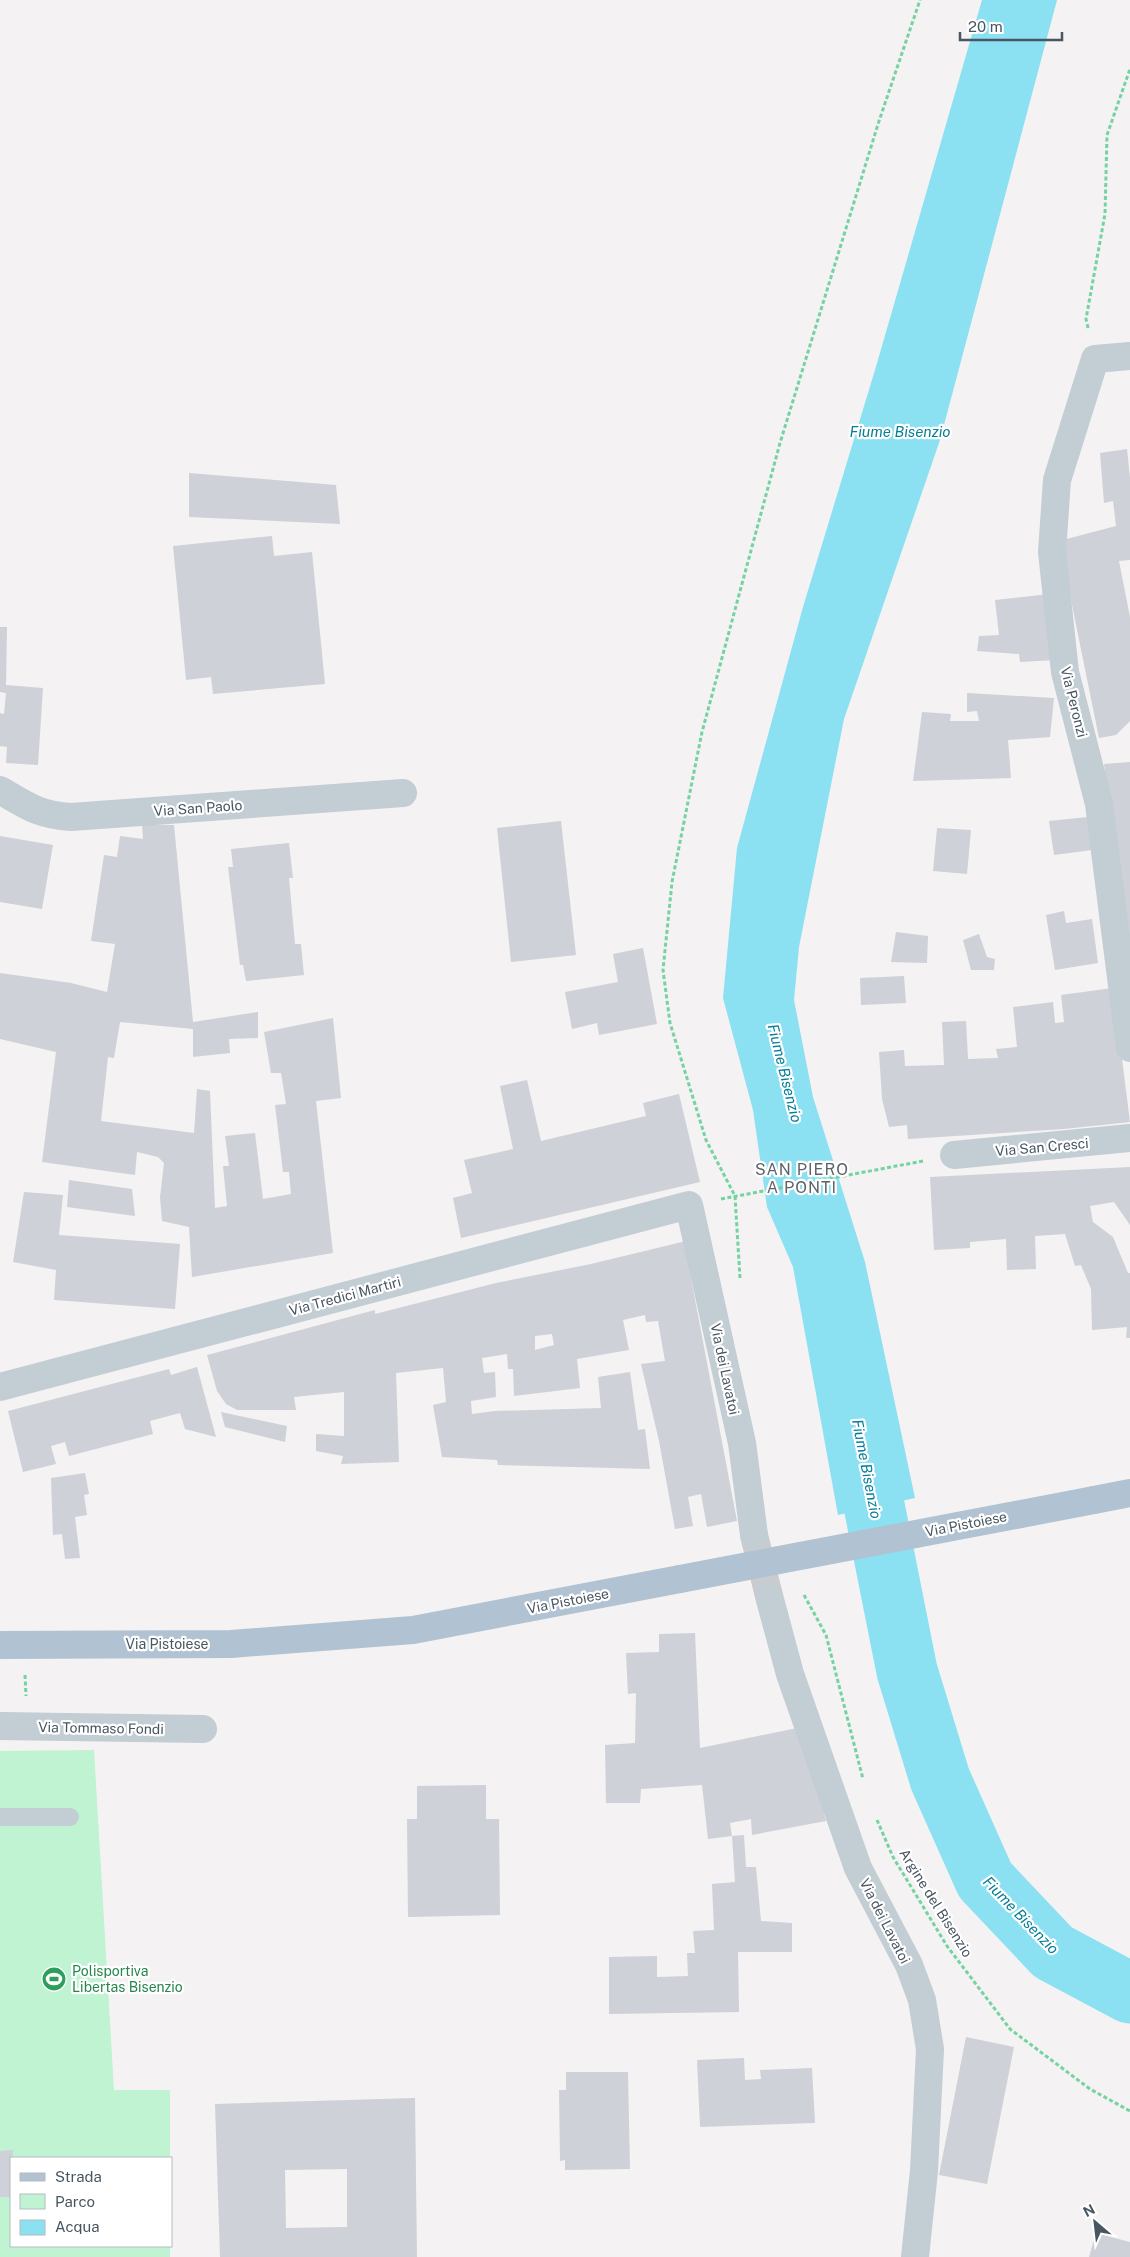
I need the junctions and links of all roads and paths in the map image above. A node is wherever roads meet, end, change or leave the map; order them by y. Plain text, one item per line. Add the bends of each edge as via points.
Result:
1 (920, 0) edge
2 (1130, 69) edge
3 (1130, 356) edge
4 (1095, 359) junction
5 (0, 790) edge
6 (403, 793) dead end
7 (1130, 1048) edge
8 (1130, 1138) edge
9 (954, 1155) dead end
10 (898, 1166) dead end
11 (735, 1196) junction
12 (716, 1200) dead end
13 (689, 1205) joint
14 (0, 1387) edge
15 (1130, 1493) edge
16 (754, 1535) tunnel mouth
17 (782, 1559) junction
18 (769, 1596) tunnel mouth
19 (11, 1645) edge
20 (0, 1726) edge
21 (28, 1727) junction
22 (203, 1729) dead end
23 (864, 1784) dead end
24 (874, 1811) dead end
25 (70, 1817) dead end
26 (0, 1818) edge
27 (1130, 2111) edge
28 (915, 2257) edge

1 - 11 path via 876,130 780,443 702,732 672,882 663,970 670,1024 706,1140
2 - 4 path via 1107,135 1105,214 1086,319
3 - 4 street
4 - 7 street, Via Peronzi via 1057,480 1052,552 1065,672 1099,804
5 - 6 street, Via San Paolo via 35,811 72,817
8 - 9 street, Via San Cresci
10 - 11 path
11 - 12 path
13 - 14 street, Via Tredici Martiri
13 - 16 street, Via dei Lavatoi via 742,1443
15 - 17 main road, Via Pistoiese, bridge
17 - 19 main road, Via Pistoiese, bridge via 413,1630 231,1644
17 - 23 path via 826,1635
18 - 28 street, Via dei Lavatoi via 790,1674 858,1868 909,1965 922,2000 930,2049 924,2171
19 - 21 path
20 - 21 street, Via Tommaso Fondi
21 - 22 street, Via Tommaso Fondi
24 - 27 path, Argine del Bisenzio via 893,1857 947,1946 1010,2029 1090,2089
25 - 26 lane

